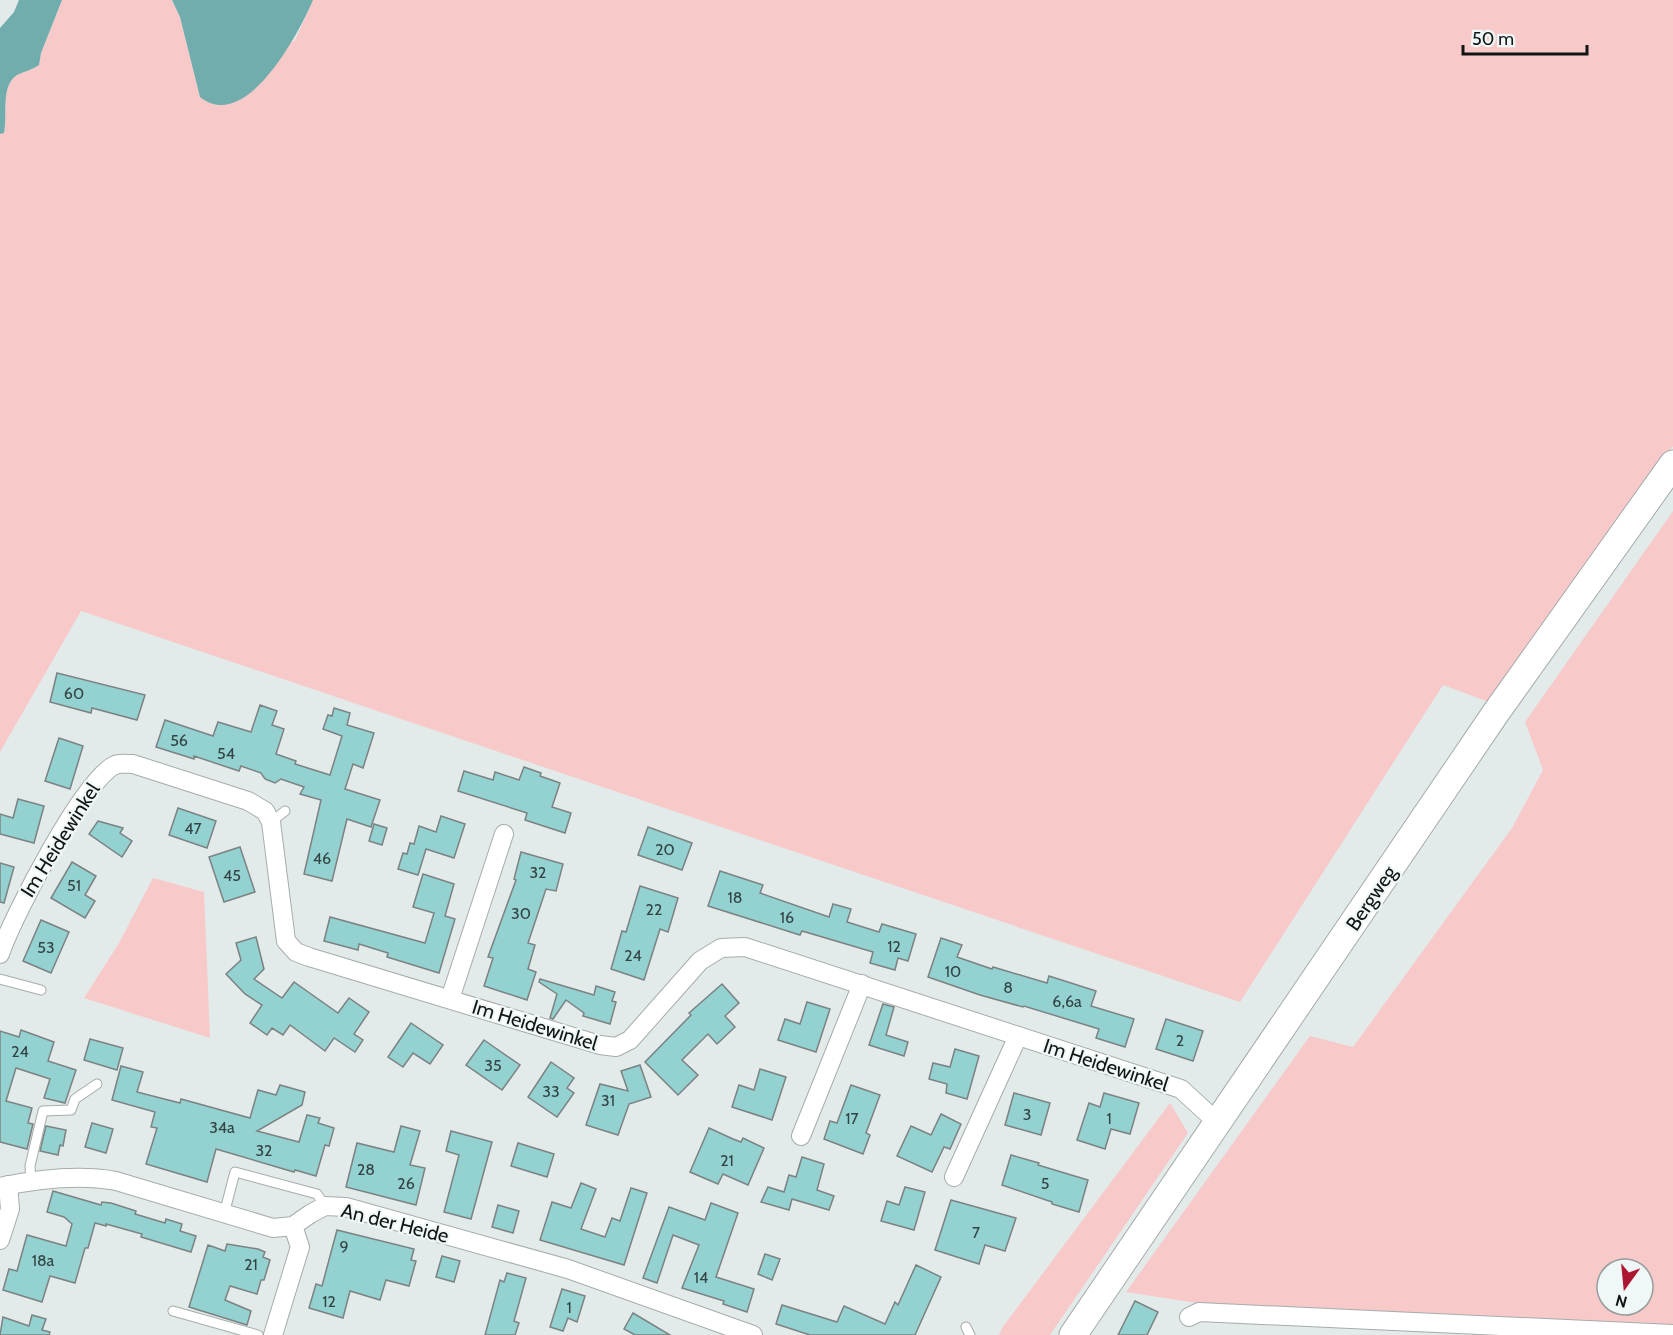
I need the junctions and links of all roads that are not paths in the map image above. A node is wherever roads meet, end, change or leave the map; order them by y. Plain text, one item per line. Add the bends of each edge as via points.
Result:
1 (1673, 464) edge
2 (504, 834) dead end
3 (0, 954) edge
4 (0, 979) edge
5 (862, 984) junction
6 (41, 990) dead end
7 (450, 999) junction
8 (1018, 1036) junction
9 (97, 1084) dead end
10 (1218, 1123) junction
11 (801, 1136) dead end
12 (954, 1177) dead end
13 (31, 1182) junction
14 (4, 1186) edge
15 (325, 1206) junction
16 (224, 1214) junction
17 (293, 1226) junction
18 (0, 1240) edge
19 (173, 1311) dead end
20 (1189, 1317) dead end
21 (721, 1330) edge
22 (1673, 1334) edge
23 (258, 1335) edge
24 (273, 1335) edge
25 (753, 1335) edge
26 (1073, 1335) edge

1 - 10 main road, Bergweg via 1495,714
2 - 7 street, Im Heidewinkel
3 - 7 street, Im Heidewinkel via 20,905 72,816 101,775 116,764 133,764 248,801 278,816 286,941 296,952
4 - 6 lane
5 - 7 street, Im Heidewinkel via 745,947 721,948 700,961 630,1040 616,1047
5 - 8 street, Im Heidewinkel
5 - 11 street
8 - 10 street, Im Heidewinkel via 1181,1089
8 - 12 street, Im Heidewinkel
9 - 13 lane via 75,1099 71,1110 43,1112 30,1166
10 - 26 main road, Bergweg
13 - 14 street
13 - 16 street via 93,1177
14 - 18 street via 10,1209
15 - 16 lane via 317,1194 235,1172
15 - 17 street, An der Heide
15 - 21 street, An der Heide via 346,1207 568,1269
16 - 17 street via 273,1228
17 - 24 street via 300,1247
19 - 23 lane
20 - 22 street via 1198,1312
21 - 25 street, An der Heide

